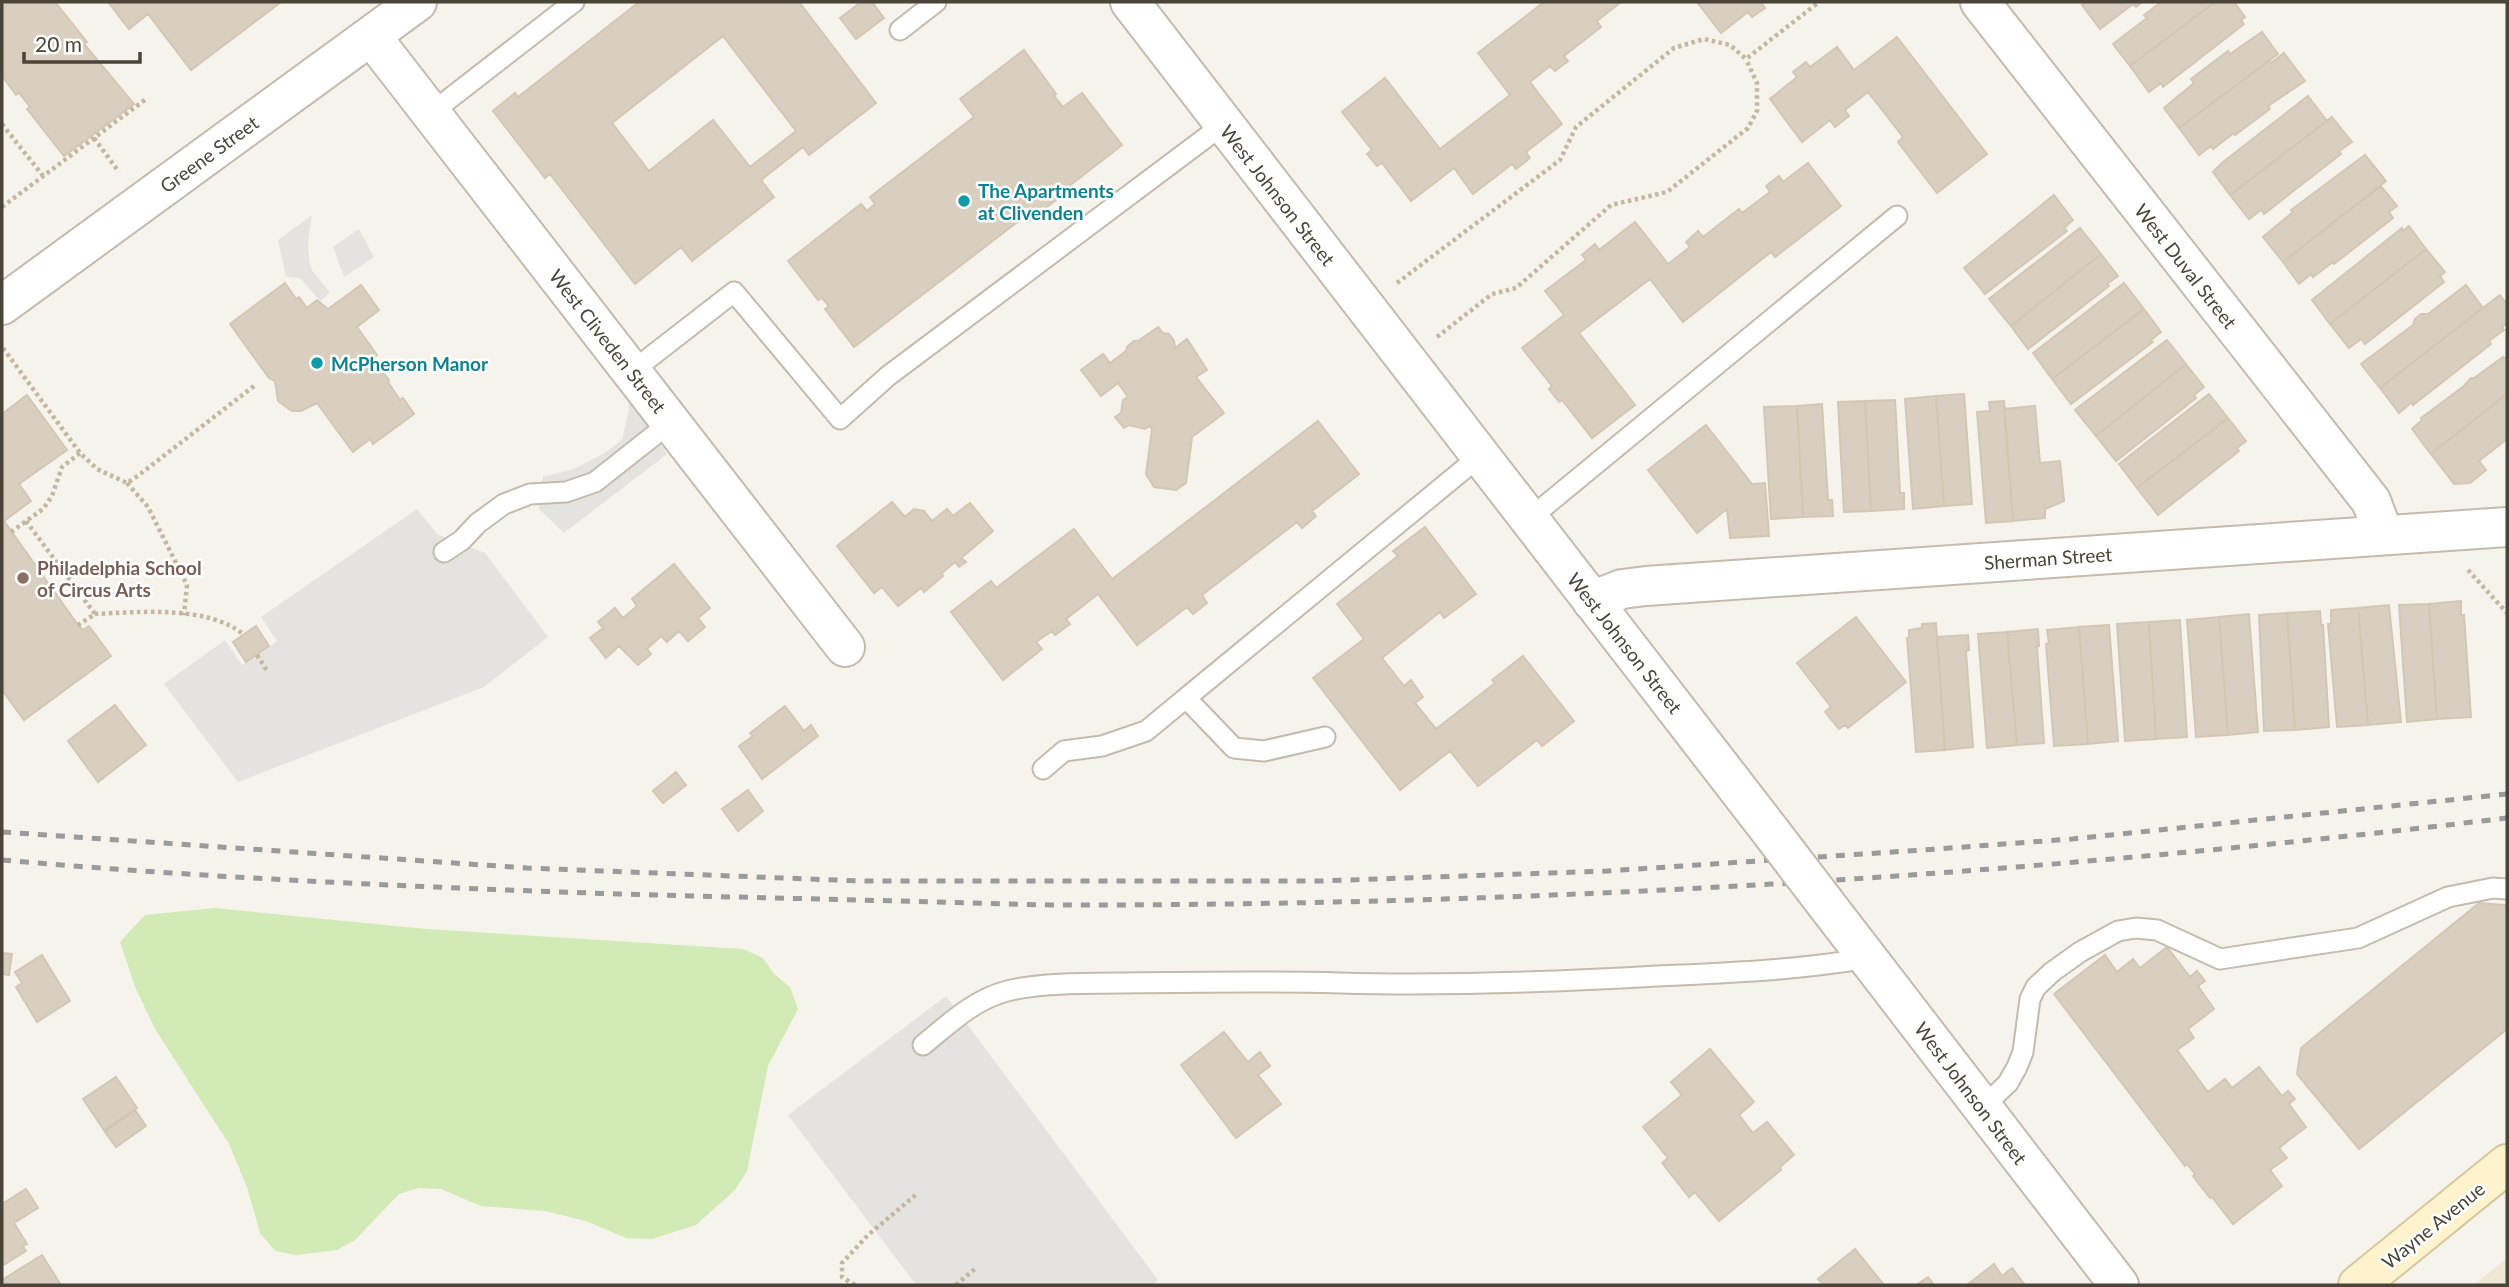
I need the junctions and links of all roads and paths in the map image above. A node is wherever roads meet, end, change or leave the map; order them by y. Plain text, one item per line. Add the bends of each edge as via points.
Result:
1 (417, 2) edge
2 (574, 2) edge
3 (936, 2) edge
4 (1130, 2) edge
5 (1819, 2) edge
6 (1980, 2) edge
7 (900, 30) dead end
8 (371, 36) junction
9 (1746, 59) junction
10 (146, 99) dead end
11 (431, 113) junction
12 (2, 124) edge
13 (1224, 124) junction
14 (94, 138) junction
15 (120, 173) dead end
16 (43, 176) junction
17 (2, 207) edge
18 (1897, 216) dead end
19 (1389, 289) dead end
20 (2, 305) edge
21 (1430, 341) dead end
22 (3, 348) edge
23 (631, 372) junction
24 (254, 386) dead end
25 (671, 422) junction
26 (80, 453) junction
27 (1480, 456) junction
28 (127, 482) junction
29 (1528, 519) junction
30 (26, 521) junction
31 (2507, 527) edge
32 (11, 532) dead end
33 (2384, 535) junction
34 (443, 552) dead end
35 (2463, 564) dead end
36 (1592, 601) junction
37 (2507, 613) edge
38 (95, 614) junction
39 (184, 615) junction
40 (78, 625) dead end
41 (244, 635) dead end
42 (845, 647) dead end
43 (257, 654) dead end
44 (268, 672) dead end
45 (1186, 698) junction
46 (1325, 737) dead end
47 (1043, 769) dead end
48 (2507, 889) edge
49 (1868, 958) junction
50 (923, 1045) dead end
51 (1982, 1108) junction
52 (2507, 1164) edge
53 (918, 1192) dead end
54 (976, 1268) dead end
55 (855, 1285) edge
56 (956, 1285) edge
57 (2119, 1285) edge
58 (2358, 1285) edge

1 - 8 street, Greene Street
2 - 11 lane
3 - 7 lane
4 - 13 street, West Johnson Street
5 - 9 path
6 - 33 street, West Duval Street via 2371,501
8 - 11 street, West Cliveden Street
8 - 20 street, Greene Street
9 - 19 path via 1730,45 1704,39 1674,48 1576,127 1560,160
9 - 21 path via 1757,83 1757,111 1748,128 1667,192 1611,205 1516,288 1492,294
10 - 14 path
11 - 23 street, West Cliveden Street
12 - 16 path
13 - 23 lane via 888,376 840,419 734,292
13 - 27 street, West Johnson Street
14 - 15 path
14 - 16 path
16 - 17 path
18 - 29 lane
22 - 26 path
23 - 25 street, West Cliveden Street
24 - 28 path
25 - 34 lane via 595,482 566,492 530,494 504,504
25 - 42 street, West Cliveden Street
26 - 28 path via 97,469
26 - 30 path via 62,467 43,509
27 - 29 street, West Johnson Street
27 - 45 lane
28 - 39 path via 148,507 187,585
29 - 36 street, West Johnson Street
30 - 32 path
30 - 38 path
31 - 33 street, Sherman Street
33 - 36 street, Sherman Street via 1646,586 1622,589
35 - 37 path
36 - 49 street, West Johnson Street, bridge
38 - 39 path via 156,611
38 - 40 path
39 - 41 path via 222,621
43 - 44 path
45 - 46 lane via 1234,748 1264,751
45 - 47 lane via 1146,731 1102,746 1064,751
48 - 51 lane via 2448,897 2358,939 2220,959 2157,930 2118,931 2080,952 2036,987 2017,1067 2008,1083
49 - 50 lane via 1830,965 1578,981 1102,983 1010,990 969,1008
49 - 51 street, West Johnson Street
51 - 57 street, West Johnson Street
52 - 58 main road, Wayne Avenue
53 - 55 path via 842,1263 842,1277
54 - 56 path

